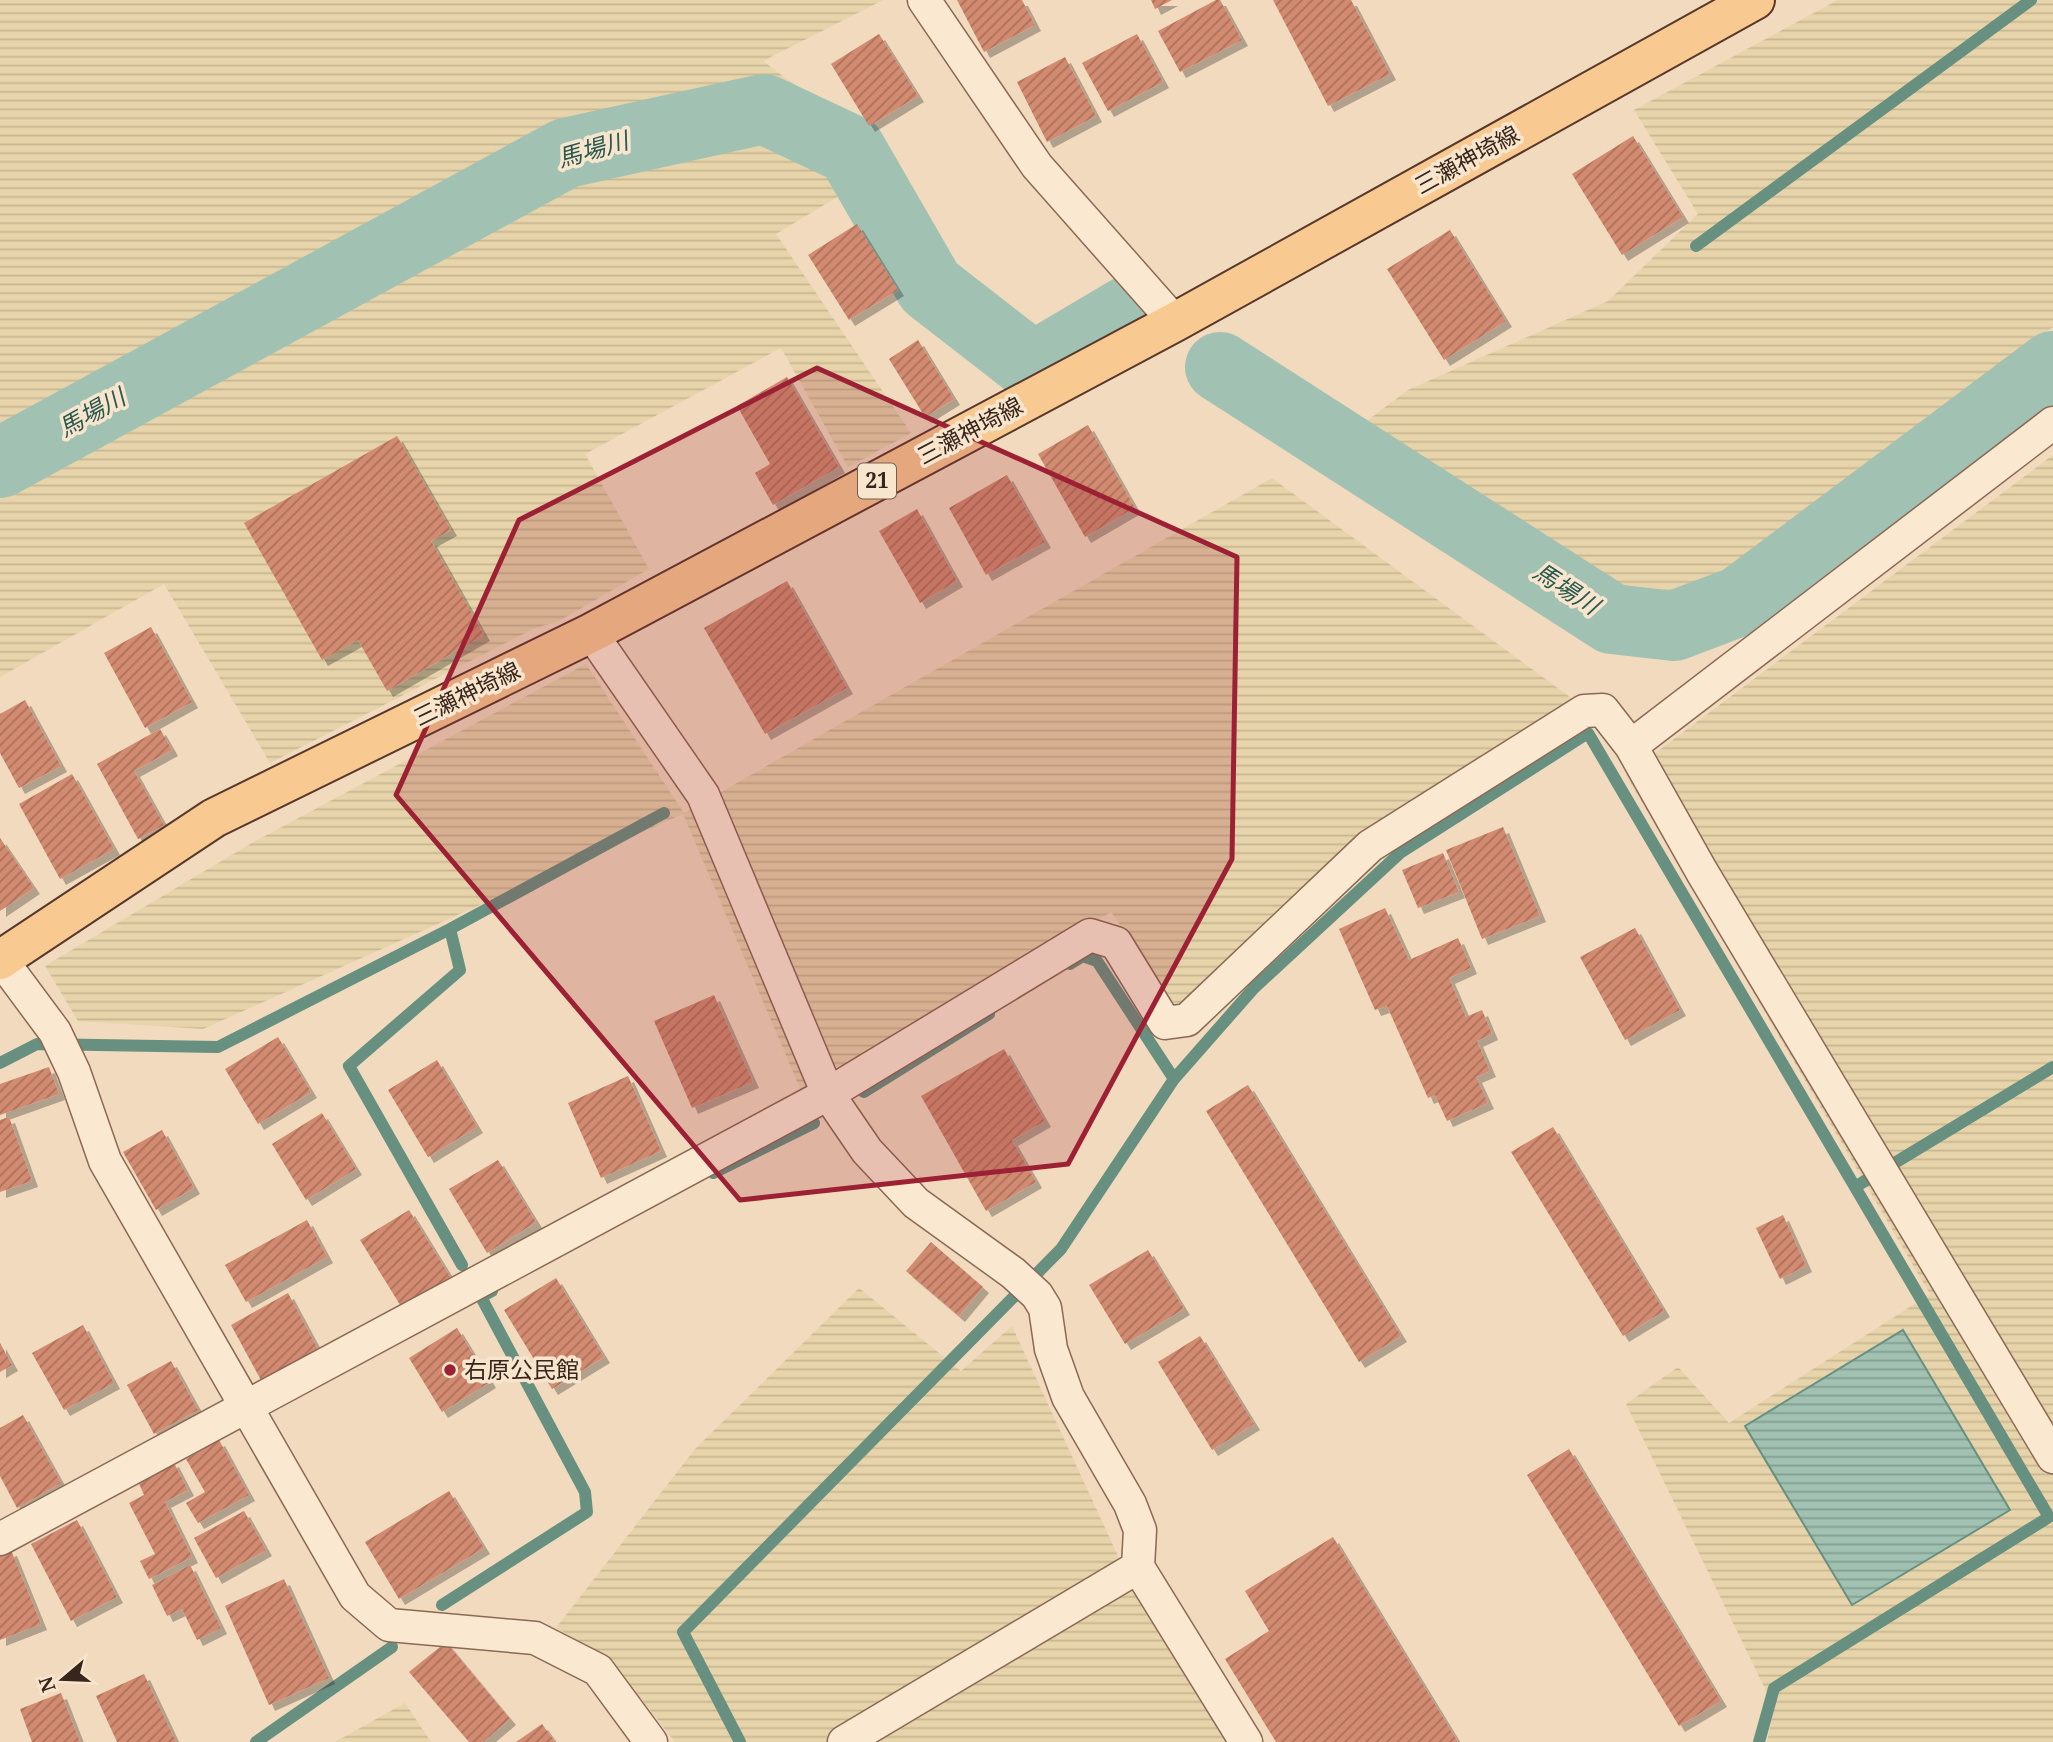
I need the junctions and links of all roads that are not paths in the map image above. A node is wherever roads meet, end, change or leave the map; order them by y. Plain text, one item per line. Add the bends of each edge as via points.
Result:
1 (924, 0) edge
2 (1755, 0) edge
3 (1175, 322) junction
4 (2053, 423) edge
5 (591, 633) junction
6 (1631, 746) junction
7 (0, 959) edge
8 (828, 1094) junction
9 (247, 1407) junction
10 (2053, 1457) edge
11 (0, 1539) edge
12 (1138, 1567) junction
13 (651, 1742) edge
14 (844, 1742) edge
15 (1245, 1742) edge

1 - 3 street via 1037,166
2 - 3 main road, 三瀬神埼線 / 21
3 - 5 main road, 三瀬神埼線 / 21
4 - 6 street
5 - 7 main road, 三瀬神埼線 / 21 via 214,818
5 - 8 street via 703,795
6 - 8 street via 1603,710 1584,711 1370,846 1187,1020 1164,1023 1116,943 1090,935
6 - 10 street
7 - 9 street via 55,1032 105,1161
8 - 9 street
8 - 12 street via 867,1151 916,1203 1037,1295 1045,1308 1051,1349 1068,1397 1130,1504 1140,1530
9 - 11 street
9 - 13 street via 355,1596 389,1625 535,1638 598,1670
12 - 14 street
12 - 15 street

